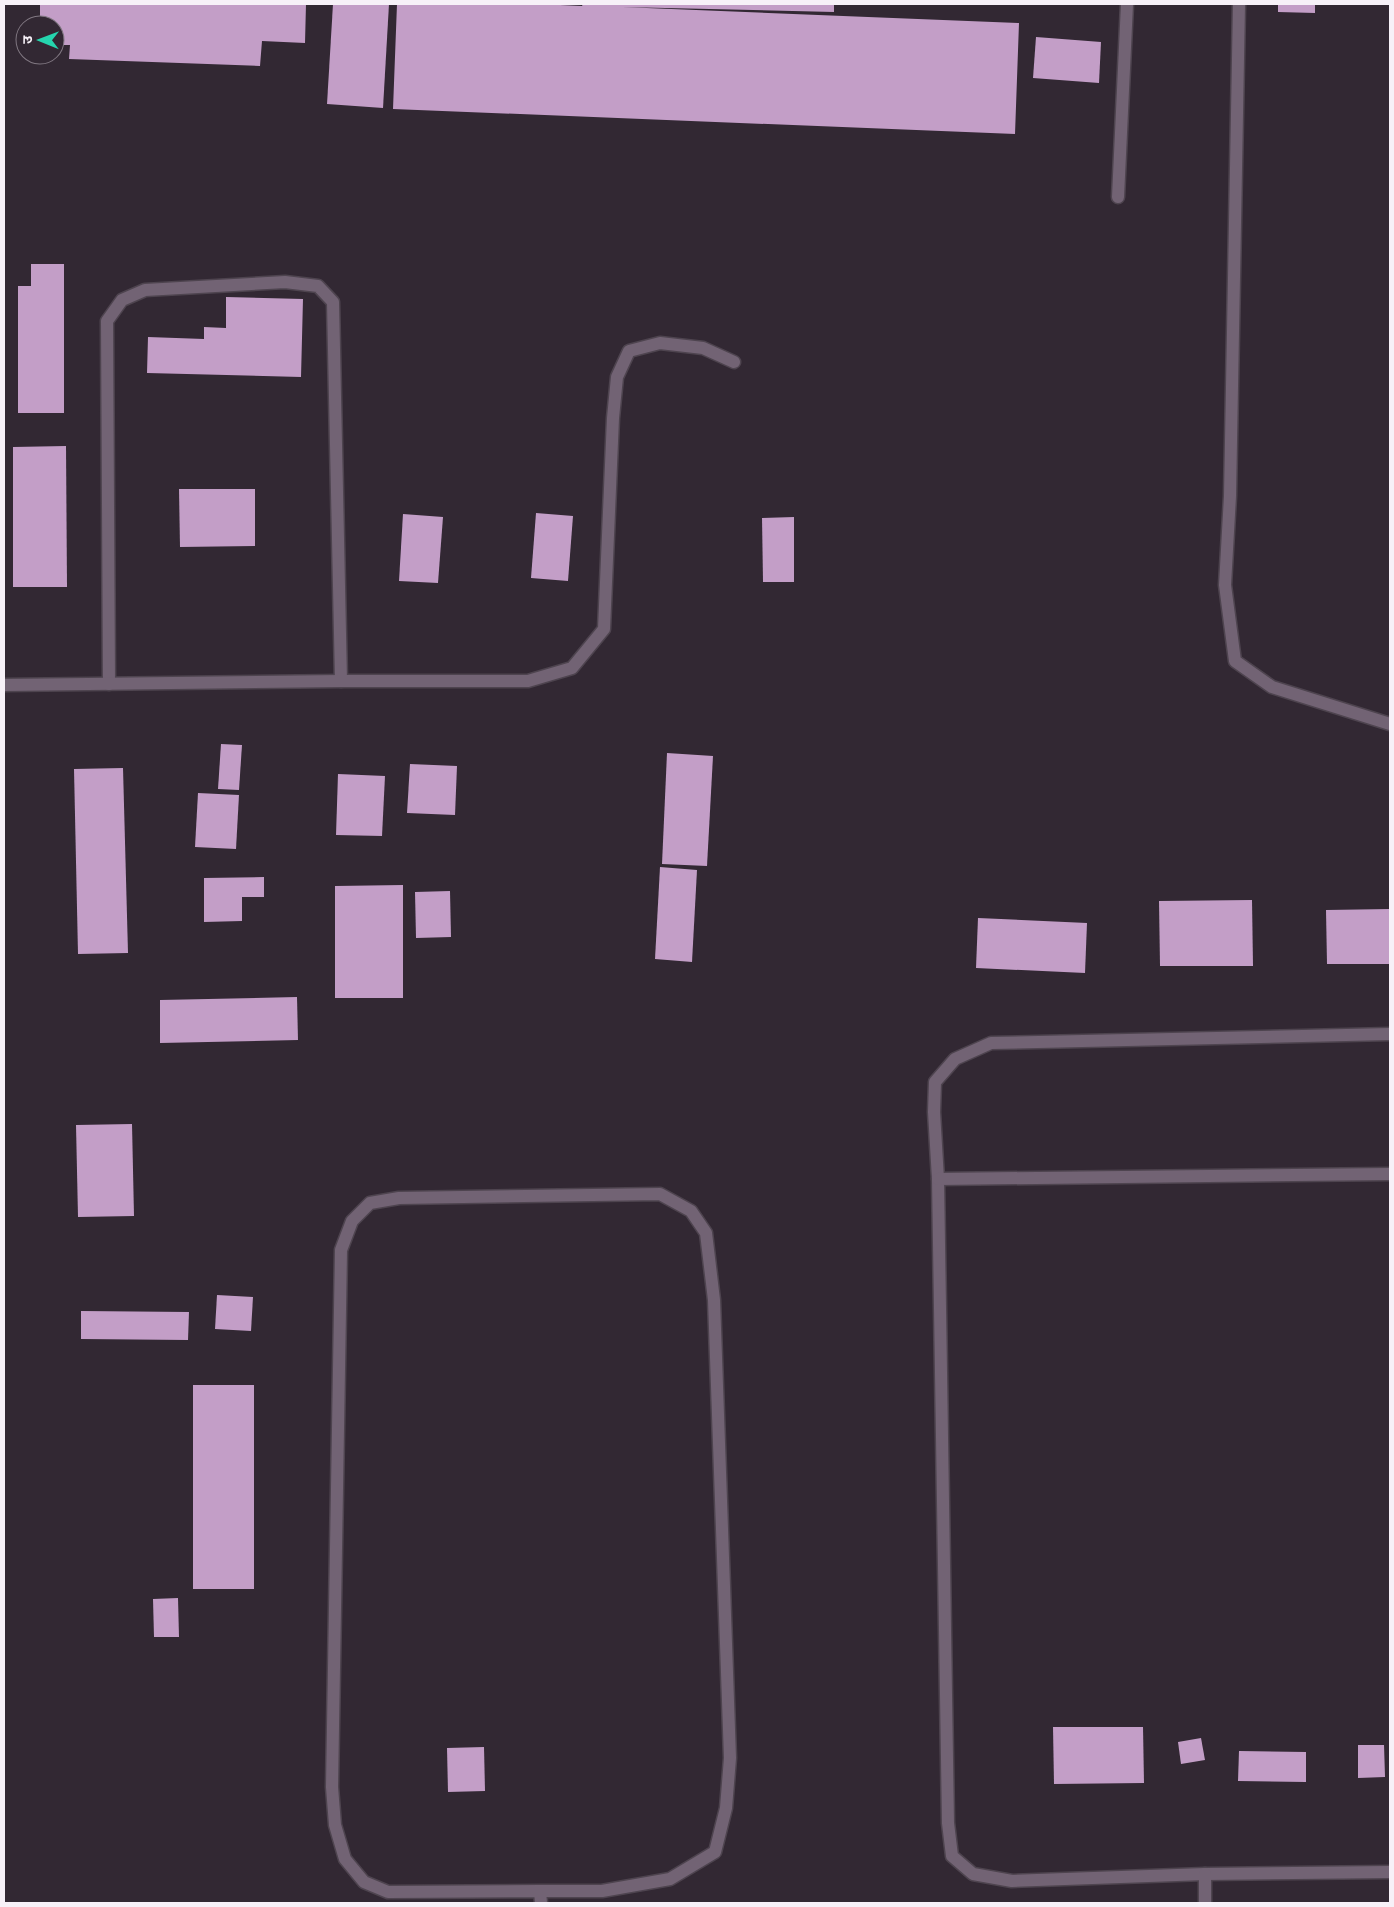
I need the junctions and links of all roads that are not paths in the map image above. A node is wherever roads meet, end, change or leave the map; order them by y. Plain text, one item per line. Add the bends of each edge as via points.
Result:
1 (1127, 4) edge
2 (1239, 4) edge
3 (1118, 197) dead end
4 (734, 362) dead end
5 (341, 681) junction
6 (109, 684) junction
7 (4, 685) edge
8 (1390, 724) edge
9 (1390, 1034) edge
10 (1390, 1174) edge
11 (938, 1179) junction
12 (1390, 1872) edge
13 (1205, 1874) junction
14 (540, 1897) edge
15 (1206, 1903) edge

1 - 3 street
2 - 8 street via 1230,486 1225,585 1234,661 1272,687
4 - 5 street via 703,348 660,342 629,351 617,377 613,418 604,629 572,668 528,680
5 - 6 street
5 - 6 street via 333,302 318,286 285,282 145,290 122,300 107,321
6 - 7 street
9 - 11 street via 991,1043 954,1059 935,1082
10 - 11 street
11 - 13 street via 948,1823 952,1856 973,1874 1012,1881
12 - 13 street
13 - 15 street
14 - 14 street via 388,1892 364,1882 345,1858 335,1825 332,1787 341,1250 352,1221 370,1203 399,1198 660,1194 691,1210 706,1233 715,1310 730,1758 726,1808 715,1852 670,1879 602,1891

